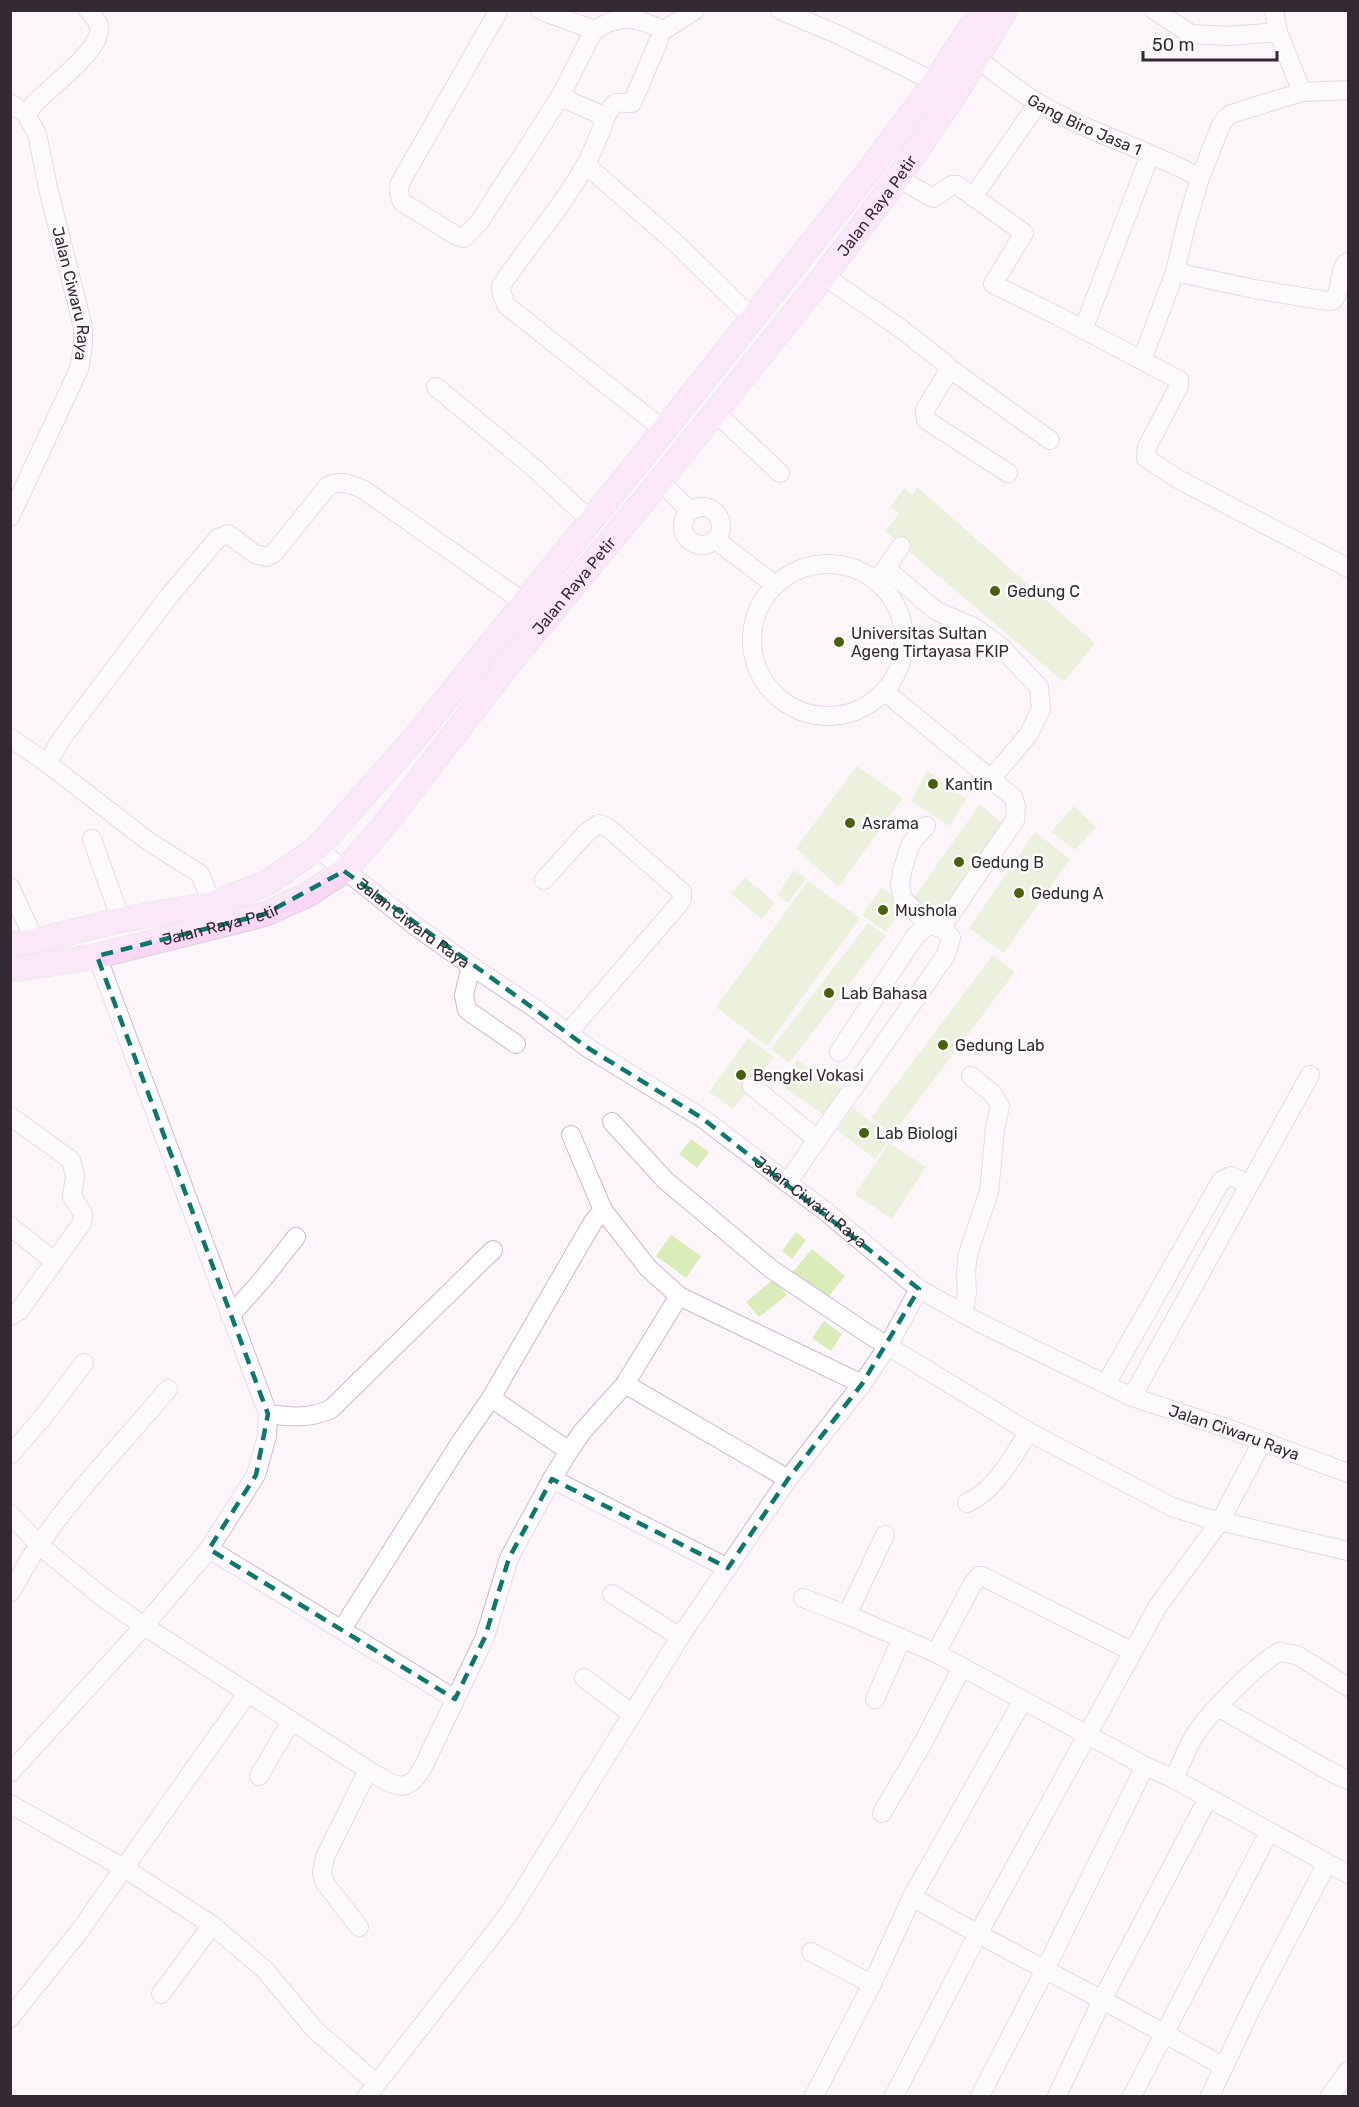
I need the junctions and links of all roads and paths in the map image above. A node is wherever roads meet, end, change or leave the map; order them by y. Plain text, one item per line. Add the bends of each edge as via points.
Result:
1 (88, 10) edge
2 (499, 10) edge
3 (540, 10) edge
4 (695, 10) edge
5 (780, 10) edge
6 (982, 10) edge
7 (1005, 10) edge
8 (1154, 10) edge
9 (1274, 10) edge
10 (594, 30) junction
11 (1278, 32) junction
12 (659, 40) dead end
13 (976, 58) junction
14 (934, 82) junction
15 (1348, 90) edge
16 (1302, 92) junction
17 (560, 97) junction
18 (10, 103) edge
19 (1038, 104) junction
20 (31, 108) junction
21 (606, 117) junction
22 (1150, 155) junction
23 (586, 165) junction
24 (898, 178) junction
25 (1200, 178) junction
26 (973, 197) junction
27 (1348, 262) edge
28 (1175, 272) junction
29 (824, 276) junction
30 (752, 318) junction
31 (1083, 330) junction
32 (1142, 360) junction
33 (949, 368) junction
34 (436, 387) dead end
35 (715, 412) junction
36 (664, 429) junction
37 (1050, 440) dead end
38 (1008, 472) dead end
39 (780, 473) dead end
40 (660, 481) junction
41 (690, 511) junction
42 (10, 517) edge
43 (591, 521) junction
44 (716, 540) junction
45 (901, 546) dead end
46 (1348, 568) edge
47 (881, 575) junction
48 (775, 585) junction
49 (525, 603) junction
50 (884, 691) junction
51 (10, 738) edge
52 (49, 760) junction
53 (992, 779) junction
54 (927, 826) dead end
55 (92, 839) dead end
56 (317, 848) junction
57 (344, 871) junction
58 (544, 880) dead end
59 (10, 887) edge
60 (212, 904) junction
61 (121, 920) junction
62 (935, 926) junction
63 (34, 941) junction
64 (10, 945) edge
65 (97, 956) junction
66 (471, 966) junction
67 (10, 970) edge
68 (568, 1033) junction
69 (516, 1044) dead end
70 (839, 1052) dead end
71 (1310, 1075) dead end
72 (971, 1076) dead end
73 (752, 1086) dead end
74 (10, 1116) edge
75 (612, 1122) dead end
76 (571, 1136) dead end
77 (818, 1140) junction
78 (787, 1183) junction
79 (1248, 1184) junction
80 (603, 1210) junction
81 (10, 1226) edge
82 (296, 1237) dead end
83 (493, 1250) dead end
84 (54, 1262) junction
85 (919, 1289) junction
86 (679, 1296) junction
87 (963, 1314) junction
88 (10, 1316) edge
89 (230, 1316) junction
90 (1129, 1345) junction
91 (888, 1346) junction
92 (1153, 1359) junction
93 (84, 1363) dead end
94 (625, 1384) junction
95 (862, 1384) junction
96 (1106, 1384) junction
97 (168, 1389) dead end
98 (1132, 1397) junction
99 (491, 1398) junction
100 (267, 1414) junction
101 (1029, 1432) junction
102 (1262, 1443) junction
103 (569, 1451) junction
104 (10, 1455) edge
105 (1348, 1473) edge
106 (552, 1479) junction
107 (788, 1479) junction
108 (967, 1503) dead end
109 (10, 1514) edge
110 (1221, 1520) junction
111 (885, 1535) dead end
112 (39, 1545) junction
113 (209, 1549) junction
114 (1348, 1551) edge
115 (728, 1568) junction
116 (10, 1593) edge
117 (612, 1594) dead end
118 (803, 1598) dead end
119 (847, 1615) junction
120 (144, 1626) junction
121 (342, 1629) junction
122 (680, 1637) junction
123 (902, 1638) junction
124 (1133, 1652) junction
125 (936, 1653) junction
126 (962, 1667) junction
127 (584, 1678) dead end
128 (1348, 1688) edge
129 (247, 1694) junction
130 (454, 1699) junction
131 (875, 1699) dead end
132 (1023, 1700) junction
133 (1218, 1707) junction
134 (632, 1714) junction
135 (291, 1721) junction
136 (1086, 1735) junction
137 (1145, 1766) junction
138 (368, 1770) junction
139 (10, 1773) edge
140 (259, 1776) dead end
141 (1174, 1779) junction
142 (1348, 1780) edge
143 (1208, 1798) junction
144 (10, 1804) edge
145 (882, 1813) dead end
146 (1269, 1832) junction
147 (1328, 1863) junction
148 (124, 1868) junction
149 (1348, 1874) edge
150 (912, 1897) junction
151 (212, 1925) junction
152 (359, 1927) dead end
153 (978, 1934) junction
154 (811, 1952) dead end
155 (1045, 1970) junction
156 (872, 1984) junction
157 (161, 1994) dead end
158 (1102, 2000) junction
159 (10, 2018) edge
160 (1164, 2032) junction
161 (1224, 2067) junction
162 (1348, 2071) edge
163 (372, 2090) edge
164 (814, 2097) edge
165 (894, 2097) edge
166 (980, 2097) edge
167 (1057, 2097) edge
168 (1131, 2097) edge
169 (1210, 2097) edge
170 (1330, 2097) edge

1 - 20 street via 99,26 98,34 88,51
2 - 17 street via 400,183 402,202 455,235 469,235
3 - 10 street
4 - 10 street via 663,30 627,18
5 - 14 street
6 - 14 main road, Jalan Raya Petir
7 - 13 main road, Jalan Raya Petir
8 - 11 street via 1191,34
9 - 11 street
10 - 17 street
11 - 16 street
12 - 21 street via 635,99 632,103 613,103
13 - 19 street, Gang Biro Jasa 1
13 - 24 main road, Jalan Raya Petir
14 - 30 main road, Jalan Raya Petir
15 - 16 street
16 - 25 street via 1226,118
17 - 21 street
18 - 20 street
19 - 22 street, Gang Biro Jasa 1
19 - 26 street
20 - 42 street, Jalan Ciwaru Raya via 83,327 83,346 68,396
21 - 23 street
22 - 25 street, Gang Biro Jasa 1
22 - 31 street
23 - 30 street via 679,246
23 - 36 street via 520,256 501,286 502,295 507,306
24 - 26 street via 930,197 952,185
24 - 29 main road, Jalan Raya Petir
25 - 28 street
26 - 31 street via 1024,233 993,284
27 - 28 street via 1341,271 1337,295 1327,301
28 - 32 street
29 - 33 street via 900,328
29 - 35 main road, Jalan Raya Petir
30 - 36 main road, Jalan Raya Petir
31 - 32 street
32 - 46 street via 1180,383 1147,447 1146,458
33 - 37 street
33 - 38 street via 925,410 926,420
34 - 43 street
35 - 39 street
35 - 40 main road, Jalan Raya Petir
36 - 43 main road, Jalan Raya Petir
40 - 41 street
40 - 57 main road, Jalan Raya Petir
41 - 44 street via 703,507 716,512 721,529
41 - 44 street via 682,530 690,542 704,546
43 - 49 main road, Jalan Raya Petir
44 - 48 street
45 - 47 street
47 - 48 street via 822,564 797,571
47 - 50 street via 898,610 904,638 900,667
47 - 53 street via 936,611 974,627 1002,648 1039,687 1041,709 1029,734
48 - 50 street via 759,609 753,637 756,665 771,690 793,707 827,716 861,708
49 - 52 street via 364,490 348,482 335,483 328,486 267,557 255,554 228,534 218,538 170,595
49 - 56 main road, Jalan Raya Petir via 414,739
50 - 53 street
51 - 52 street
52 - 60 street via 148,841 200,874
53 - 62 street via 1013,797 1015,820
54 - 62 street via 911,843 900,886 903,899
55 - 61 street
56 - 57 street, Jalan Ciwaru Raya
56 - 60 main road, Jalan Raya Petir via 267,883
57 - 65 main road, Jalan Raya Petir via 307,895 265,914
57 - 66 street, Jalan Ciwaru Raya
58 - 68 street via 599,824 682,892 678,905
59 - 63 street
60 - 61 main road, Jalan Raya Petir
61 - 63 main road, Jalan Raya Petir
62 - 70 street via 916,935
62 - 77 street via 951,938 946,955
63 - 64 main road, Jalan Raya Petir
65 - 67 main road, Jalan Raya Petir
65 - 89 street
66 - 68 street, Jalan Ciwaru Raya
66 - 69 street via 464,995 466,1010
68 - 78 street, Jalan Ciwaru Raya via 702,1118
71 - 79 street
72 - 87 street via 993,1094 1000,1106 989,1192 968,1254
73 - 77 street
74 - 84 street via 74,1164 72,1196 83,1219
75 - 91 street via 665,1180 771,1269
76 - 80 street
77 - 78 street
78 - 85 street, Jalan Ciwaru Raya
79 - 90 street via 1231,1176 1221,1181
79 - 92 street
80 - 86 street via 648,1268
80 - 99 street
81 - 84 street
82 - 89 street
83 - 100 street via 331,1409 299,1417
84 - 88 street via 19,1311
85 - 87 street, Jalan Ciwaru Raya
85 - 91 street
86 - 94 street
86 - 95 street
87 - 96 street, Jalan Ciwaru Raya
89 - 100 street
90 - 92 street
90 - 96 street
91 - 95 street
91 - 101 street
92 - 98 street
93 - 104 street
94 - 103 street
94 - 107 street
95 - 107 street
96 - 98 street, Jalan Ciwaru Raya
97 - 112 street
98 - 102 street, Jalan Ciwaru Raya
99 - 103 street
99 - 121 street
100 - 113 street via 267,1436 256,1475
101 - 108 street via 990,1488
101 - 110 street via 1172,1507
102 - 105 street, Jalan Ciwaru Raya
102 - 110 street
103 - 106 street
106 - 115 street
106 - 130 street via 509,1558 485,1637
107 - 115 street
109 - 112 street
110 - 114 street
110 - 124 street via 1158,1606
111 - 119 street
112 - 116 street
112 - 120 street
113 - 120 street
113 - 121 street
115 - 122 street
117 - 122 street
118 - 119 street
119 - 123 street
120 - 129 street
120 - 139 street
121 - 130 street
122 - 134 street
123 - 125 street
123 - 131 street
124 - 125 street via 979,1576
124 - 136 street
125 - 126 street
126 - 132 street
126 - 145 street
127 - 134 street
128 - 133 street via 1297,1656 1279,1652
129 - 135 street
129 - 148 street
130 - 138 street via 418,1777 411,1784 399,1786
132 - 136 street
132 - 150 street
133 - 141 street via 1195,1734
133 - 142 street
134 - 163 street via 508,1915
135 - 138 street
135 - 140 street
136 - 137 street
136 - 153 street
137 - 141 street
137 - 155 street
138 - 152 street via 325,1857 322,1873
141 - 143 street
143 - 146 street
143 - 158 street
144 - 148 street
146 - 147 street
146 - 160 street
147 - 149 street
147 - 161 street
148 - 151 street
148 - 159 street
150 - 153 street
150 - 156 street
151 - 157 street
151 - 163 street via 264,1970
153 - 155 street
153 - 165 street
154 - 156 street
155 - 158 street
155 - 166 street
156 - 164 street
158 - 160 street
158 - 167 street
160 - 161 street
160 - 168 street
161 - 169 street
162 - 170 street

